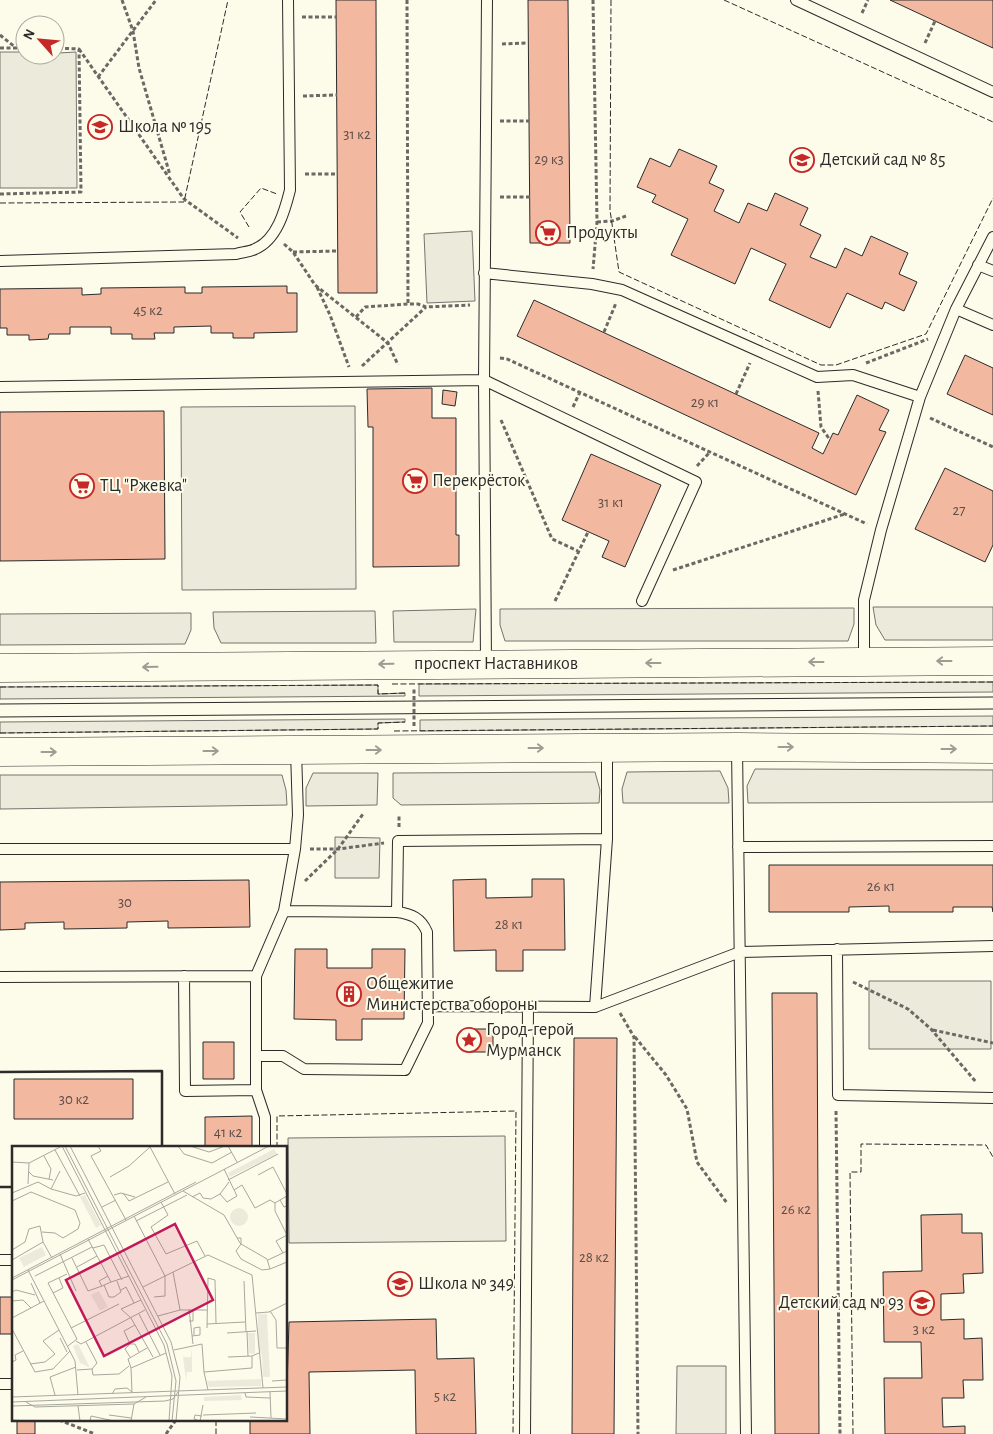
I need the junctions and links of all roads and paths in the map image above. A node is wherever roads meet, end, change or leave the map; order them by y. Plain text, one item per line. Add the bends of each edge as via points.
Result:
1 (122, 0) edge
2 (156, 0) edge
3 (288, 0) edge
4 (408, 0) edge
5 (487, 0) edge
6 (593, 0) edge
7 (796, 0) edge
8 (336, 17) dead end
9 (288, 18) junction
10 (935, 21) dead end
11 (133, 31) junction
12 (0, 35) edge
13 (528, 43) dead end
14 (486, 44) junction
15 (0, 48) edge
16 (15, 48) joint
17 (65, 48) edge
18 (79, 49) junction
19 (919, 57) junction
20 (98, 77) junction
21 (993, 92) edge
22 (337, 95) dead end
23 (289, 96) junction
24 (529, 121) dead end
25 (485, 122) junction
26 (337, 174) dead end
27 (290, 175) junction
28 (171, 179) junction
29 (0, 194) edge
30 (484, 197) junction
31 (530, 197) dead end
32 (626, 216) dead end
33 (597, 222) junction
34 (272, 234) junction
35 (993, 237) edge
36 (256, 249) junction
37 (337, 250) dead end
38 (293, 252) junction
39 (0, 260) edge
40 (978, 265) junction
41 (993, 271) edge
42 (484, 273) junction
43 (592, 284) junction
44 (315, 285) junction
45 (622, 290) junction
46 (408, 304) junction
47 (484, 304) junction
48 (426, 308) junction
49 (956, 309) junction
50 (356, 316) junction
51 (993, 325) edge
52 (604, 332) dead end
53 (945, 332) junction
54 (388, 343) junction
55 (756, 350) junction
56 (484, 358) junction
57 (853, 375) junction
58 (816, 377) junction
59 (352, 379) junction
60 (484, 380) junction
61 (405, 381) junction
62 (0, 387) edge
63 (736, 394) dead end
64 (920, 397) junction
65 (916, 412) junction
66 (499, 416) dead end
67 (830, 440) dead end
68 (993, 447) edge
69 (846, 514) junction
70 (881, 530) junction
71 (588, 532) dead end
72 (578, 552) junction
73 (653, 576) junction
74 (642, 600) dead end
75 (555, 601) dead end
76 (993, 661) edge
77 (864, 662) junction
78 (486, 663) junction
79 (0, 668) edge
80 (414, 688) dead end
81 (414, 726) dead end
82 (737, 747) junction
83 (607, 748) junction
84 (993, 749) edge
85 (296, 750) junction
86 (0, 752) edge
87 (363, 814) dead end
88 (607, 839) junction
89 (398, 841) junction
90 (993, 846) edge
91 (738, 847) junction
92 (0, 849) edge
93 (295, 849) junction
94 (338, 849) junction
95 (284, 911) junction
96 (397, 912) junction
97 (993, 946) edge
98 (837, 949) junction
99 (740, 952) junction
100 (184, 976) junction
101 (256, 976) junction
102 (838, 976) junction
103 (0, 978) edge
104 (613, 1002) junction
105 (429, 1006) junction
106 (595, 1007) junction
107 (528, 1008) junction
108 (931, 1029) junction
109 (634, 1037) junction
110 (993, 1043) edge
111 (256, 1056) junction
112 (256, 1090) junction
113 (838, 1095) junction
114 (991, 1098) edge
115 (265, 1146) edge
116 (744, 1225) junction
117 (64, 1422) edge
118 (175, 1422) edge
119 (95, 1434) edge
120 (166, 1434) edge
121 (525, 1434) edge
122 (638, 1434) edge
123 (746, 1434) edge
124 (840, 1434) edge

1 - 11 path
2 - 11 path
3 - 9 lane
4 - 46 path
5 - 14 lane
6 - 33 path
7 - 19 lane
8 - 9 path
9 - 23 lane
10 - 19 path
11 - 20 path
11 - 28 path via 139,68
12 - 16 path
13 - 14 path
14 - 25 lane
15 - 16 path
17 - 18 path
18 - 20 path
18 - 29 path via 81,192
19 - 21 lane
20 - 28 path
22 - 23 path
23 - 27 lane
24 - 25 path
25 - 30 lane
26 - 27 path
27 - 34 lane via 284,213
28 - 36 path via 184,199
30 - 31 path
30 - 42 lane
32 - 33 path
33 - 43 path
34 - 36 lane
34 - 38 path
35 - 40 lane
36 - 39 lane via 236,254
37 - 38 path
38 - 44 path
40 - 41 lane
40 - 49 lane
42 - 43 lane
42 - 47 lane
43 - 45 lane
44 - 50 path
44 - 59 path via 330,315
45 - 52 path
45 - 55 lane
46 - 48 path
46 - 50 path via 365,307
47 - 48 path
47 - 56 lane
48 - 54 path
49 - 51 lane
49 - 53 lane
50 - 54 path
53 - 57 path via 862,365
53 - 64 lane
54 - 59 path
54 - 61 path
55 - 58 lane
55 - 63 path
56 - 60 lane
56 - 69 path via 508,359
57 - 58 lane
57 - 64 lane
58 - 67 path via 821,427
59 - 61 lane
59 - 62 lane
60 - 61 lane
60 - 73 lane via 696,482
60 - 78 lane
64 - 65 lane
65 - 68 path
65 - 70 lane
66 - 72 path via 552,539
69 - 70 path
69 - 73 path
70 - 77 lane via 864,600
71 - 72 path
72 - 75 path
73 - 74 lane
76 -> 77 main road, проспект Наставников
77 -> 78 main road, проспект Наставников
78 -> 79 main road, проспект Наставников
80 - 81 path
82 - 83 main road
82 -> 84 main road
82 - 91 lane
85 -> 83 main road
83 - 88 lane
86 -> 85 main road
85 - 93 lane via 298,815
87 - 94 path
88 - 89 lane
88 - 106 lane
89 - 94 path
89 - 96 lane
90 - 91 lane
91 - 99 lane
92 - 93 lane
93 - 94 path
93 - 95 lane
94 - 95 path via 300,887
95 - 96 lane
95 - 101 lane
96 - 105 lane via 411,914 422,922 428,932
97 - 98 lane
98 - 99 lane
98 - 102 lane
99 - 104 lane
99 - 116 lane
100 - 101 lane
100 - 103 lane
100 - 112 lane via 185,1091
101 - 111 lane
102 - 108 path via 908,1009
102 - 113 lane
104 - 106 lane
104 - 109 path
105 - 107 lane
105 - 111 lane via 428,1023 405,1070 304,1069 283,1056
106 - 107 lane
107 - 121 lane
108 - 110 path
108 - 114 path
109 - 116 path via 666,1075 687,1109 697,1162
109 - 122 path
111 - 112 lane
112 - 115 lane via 265,1117
113 - 114 lane
113 - 124 path
116 - 123 lane
117 - 119 path
118 - 120 path

